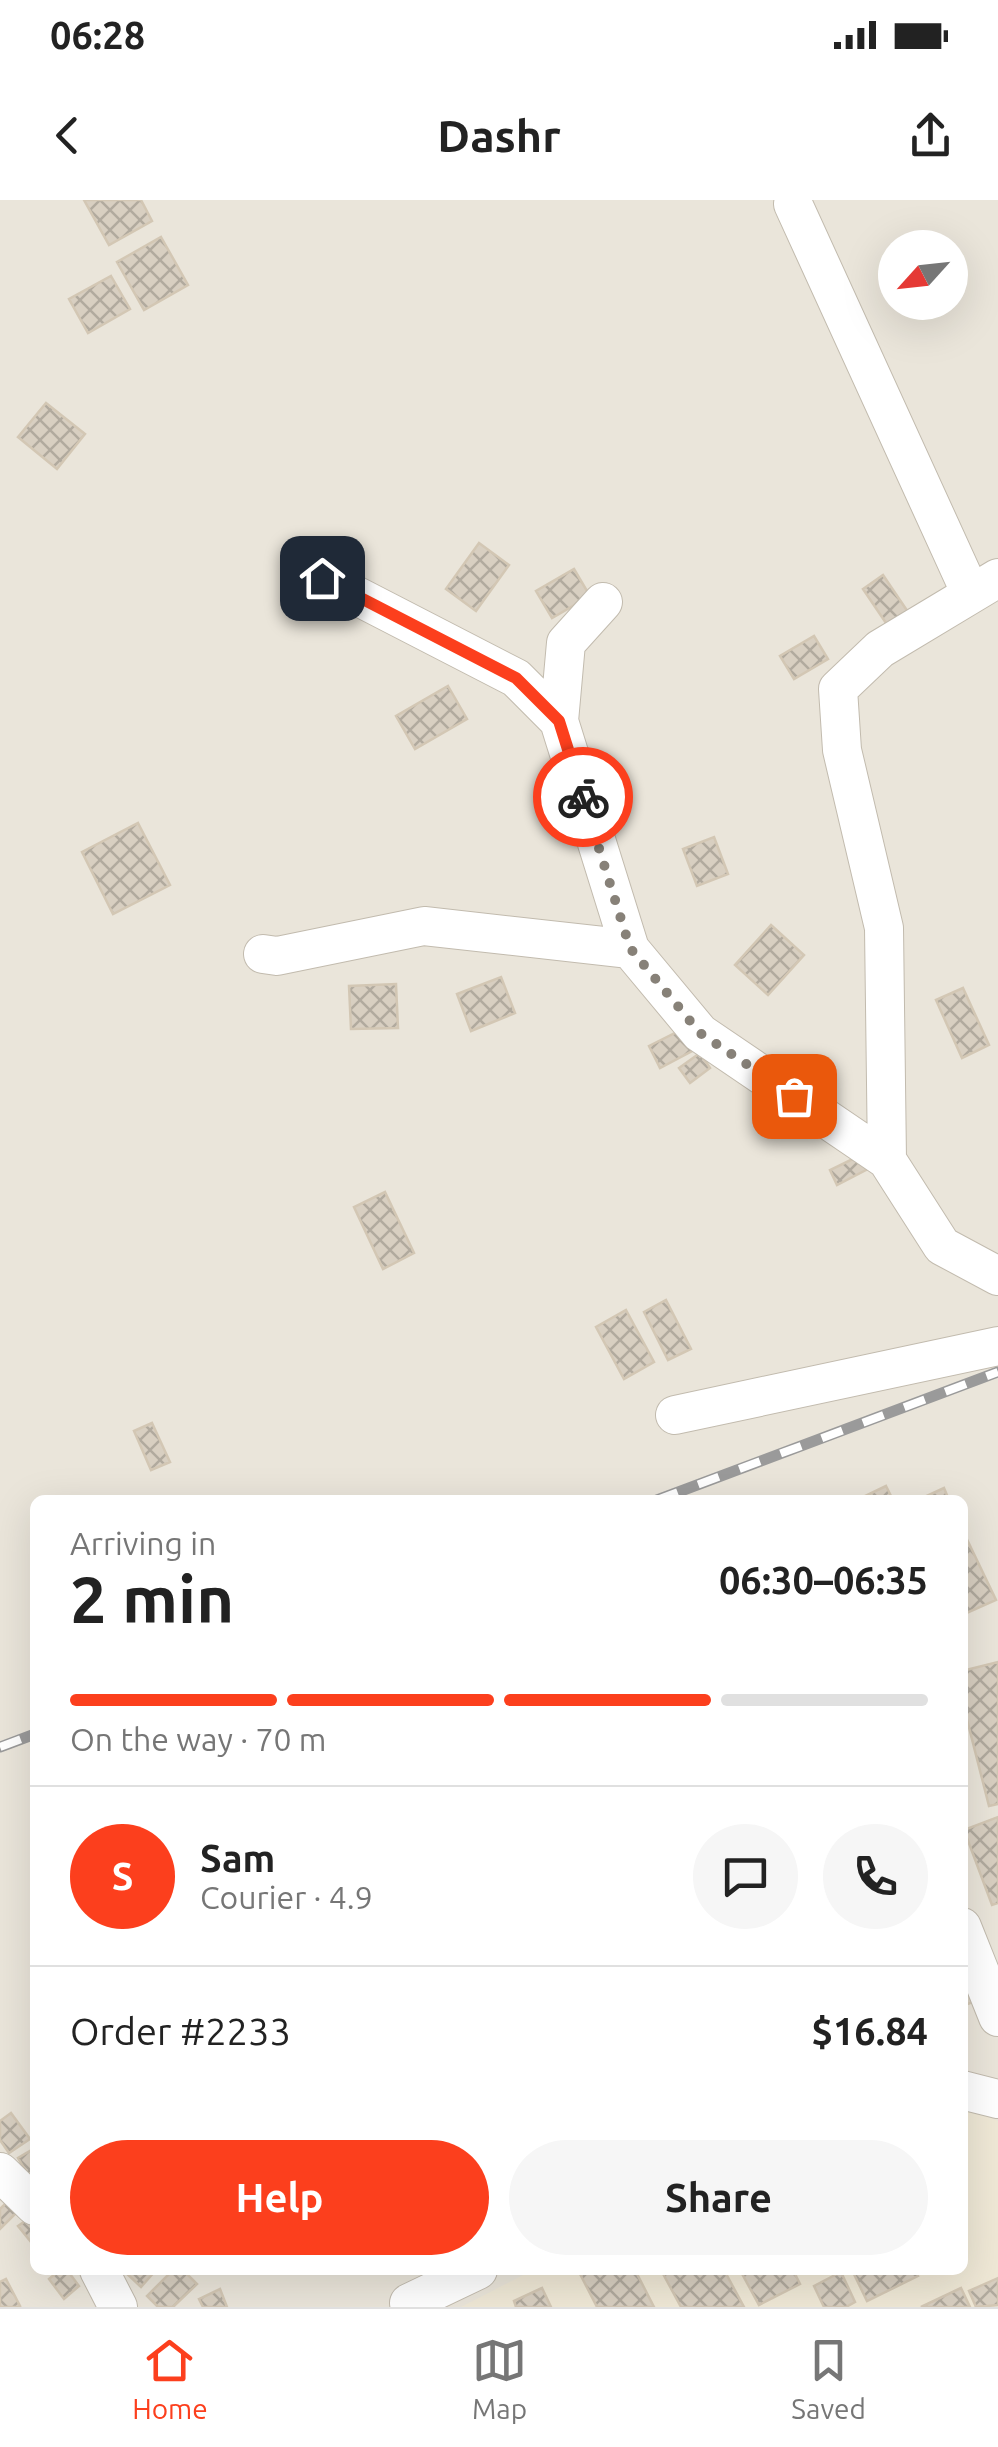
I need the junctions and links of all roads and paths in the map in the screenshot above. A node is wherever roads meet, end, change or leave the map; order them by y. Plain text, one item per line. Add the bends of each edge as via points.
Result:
1 (793, 204) dead end
2 (322, 578) dead end
3 (984, 586) edge
4 (603, 602) dead end
5 (559, 721) junction
6 (630, 948) junction
7 (263, 954) dead end
8 (887, 1160) junction
9 (998, 1276) edge
10 (998, 1346) edge
11 (674, 1415) dead end
12 (968, 1942) edge
13 (998, 2017) edge
14 (968, 2092) edge
15 (998, 2099) edge
16 (0, 2172) edge
17 (30, 2201) edge
18 (101, 2275) edge
19 (468, 2275) edge
20 (409, 2303) dead end
21 (118, 2307) edge

1 - 3 street
2 - 5 street via 516,678
3 - 8 street via 880,649 838,689 842,750 884,928
4 - 5 street via 566,643
5 - 6 street
6 - 7 street via 424,926
6 - 8 street via 700,1033
8 - 9 street via 942,1246
10 - 11 street
12 - 13 street
14 - 15 street
16 - 17 street
18 - 21 street
19 - 20 street

